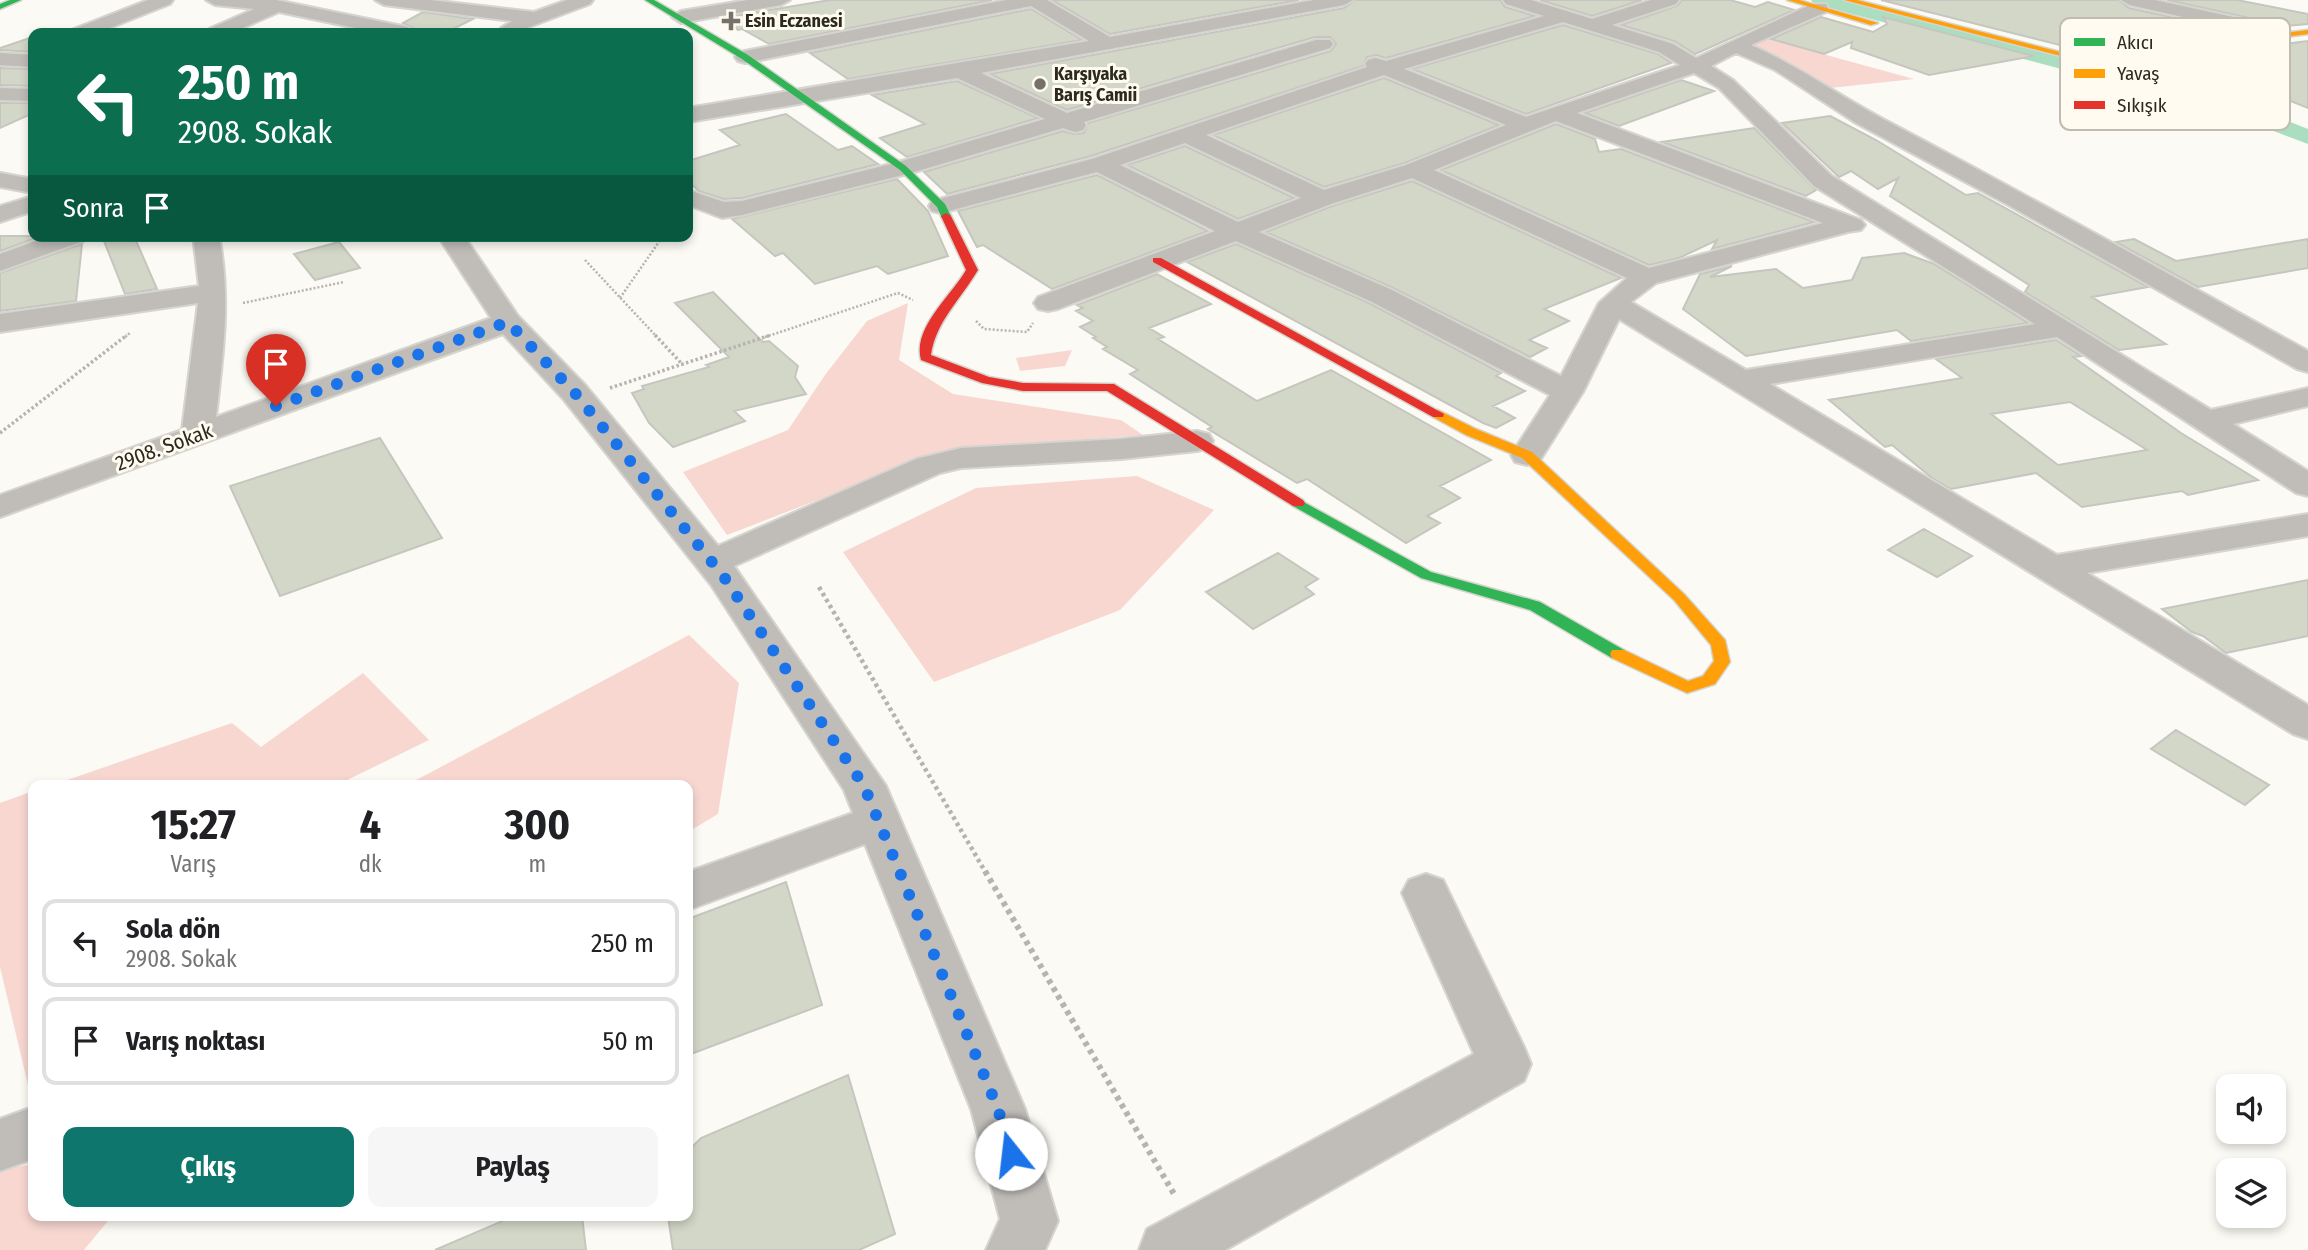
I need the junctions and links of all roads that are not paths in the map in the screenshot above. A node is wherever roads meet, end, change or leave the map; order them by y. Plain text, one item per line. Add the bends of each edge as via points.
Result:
1 (17, 0) edge
2 (164, 0) edge
3 (215, 0) edge
4 (384, 0) edge
5 (524, 0) edge
6 (584, 0) edge
7 (649, 0) edge
8 (781, 0) edge
9 (967, 0) edge
10 (1034, 0) edge
11 (1344, 0) edge
12 (1512, 0) edge
13 (1670, 0) edge
14 (1791, 0) edge
15 (1848, 0) edge
16 (2130, 0) edge
17 (416, 2) edge
18 (283, 3) edge
19 (1224, 4) dead end
20 (0, 7) edge
21 (1819, 8) junction
22 (986, 10) junction
23 (493, 14) junction
24 (1564, 16) junction
25 (681, 17) junction
26 (1255, 17) junction
27 (534, 18) junction
28 (2212, 18) edge
29 (1593, 25) junction
30 (471, 27) dead end
31 (94, 28) edge
32 (227, 28) edge
33 (386, 28) edge
34 (512, 28) edge
35 (1895, 29) dead end
36 (2308, 32) edge
37 (2290, 34) edge
38 (1107, 44) junction
39 (1323, 44) junction
40 (1735, 45) junction
41 (2060, 54) edge
42 (745, 57) junction
43 (1696, 66) junction
44 (1384, 68) junction
45 (960, 71) junction
46 (798, 96) junction
47 (1556, 113) junction
48 (693, 115) edge
49 (2290, 116) edge
50 (2298, 119) dead end
51 (1064, 120) junction
52 (1526, 125) junction
53 (1185, 134) junction
54 (1135, 152) junction
55 (1100, 164) junction
56 (903, 168) junction
57 (1414, 170) junction
58 (0, 180) edge
59 (28, 185) edge
60 (693, 199) edge
61 (1322, 199) junction
62 (28, 205) edge
63 (941, 206) junction
64 (0, 214) edge
65 (1847, 224) junction
66 (1902, 231) junction
67 (1236, 232) junction
68 (58, 242) edge
69 (208, 242) edge
70 (456, 242) edge
71 (1157, 260) junction
72 (0, 263) edge
73 (1646, 277) junction
74 (213, 301) junction
75 (1048, 303) dead end
76 (1613, 303) junction
77 (508, 322) junction
78 (0, 323) edge
79 (2062, 328) junction
80 (2308, 363) edge
81 (1741, 380) junction
82 (1568, 392) junction
83 (2308, 397) edge
84 (2205, 421) junction
85 (198, 433) junction
86 (1197, 441) junction
87 (1527, 455) junction
88 (2308, 486) edge
89 (0, 508) edge
90 (2308, 525) edge
91 (712, 562) junction
92 (2050, 568) junction
93 (2308, 724) edge
94 (878, 821) junction
95 (693, 889) edge
96 (1426, 893) dead end
97 (28, 1135) edge
98 (0, 1145) edge
99 (1183, 1242) edge
100 (1015, 1250) edge

1 - 20 street
2 - 31 street
3 - 18 street
4 - 17 street
5 - 23 street
6 - 27 street
7 - 25 street
8 - 25 street
9 - 22 street
10 - 22 street
10 - 38 street
11 - 26 street
12 - 24 street
13 - 29 street
14 - 21 street
15 - 41 street
16 - 28 street
17 - 23 street
18 - 32 street
18 - 33 street
19 - 26 street
21 - 35 street
21 - 40 street
22 - 42 street
23 - 27 street
23 - 30 street
24 - 29 street
24 - 44 street
25 - 42 street
26 - 38 street
26 - 39 street
27 - 34 street
29 - 43 street via 1666,48
36 - 37 street
38 - 45 street
39 - 44 street
39 - 51 street
40 - 43 street
40 - 80 street via 1782,66 1864,118
42 - 46 street
43 - 47 street
43 - 66 street via 1726,84 1823,181
44 - 52 street
44 - 53 street
45 - 46 street
45 - 51 street
46 - 48 street
46 - 56 street
47 - 52 street
47 - 65 street
49 - 50 street
51 - 54 street
51 - 56 street
52 - 57 street
53 - 54 street
53 - 61 street
54 - 55 street
55 - 63 street
55 - 67 street
56 - 60 street via 742,208 722,209
56 - 63 street
57 - 61 street
57 - 73 street
58 - 59 street
61 - 67 street
62 - 64 street
63 - 86 street via 972,270 960,294 940,311 925,339 925,357 986,380 1023,387 1110,387
65 - 66 street
65 - 73 street
66 - 79 street
67 - 71 street
67 - 82 street via 1380,295
68 - 72 street
69 - 74 street
70 - 77 street
71 - 75 street
71 - 87 street via 1471,432
73 - 76 street
74 - 78 street via 175,298
74 - 85 street
76 - 81 street
76 - 82 street
77 - 85 street, 2908. Sokak
77 - 91 street via 578,398
79 - 81 street
79 - 84 street
81 - 92 street
82 - 87 street
83 - 84 street
84 - 88 street
85 - 89 street, 2908. Sokak
86 - 87 street via 1426,575 1535,606 1626,659 1687,687 1709,680 1723,662 1719,644 1679,597
86 - 91 street via 961,458 928,466
90 - 92 street
91 - 94 street via 864,786
92 - 93 street
94 - 95 street
94 - 100 street via 998,1109 1029,1221
96 - 99 street via 1505,1064
97 - 98 street

